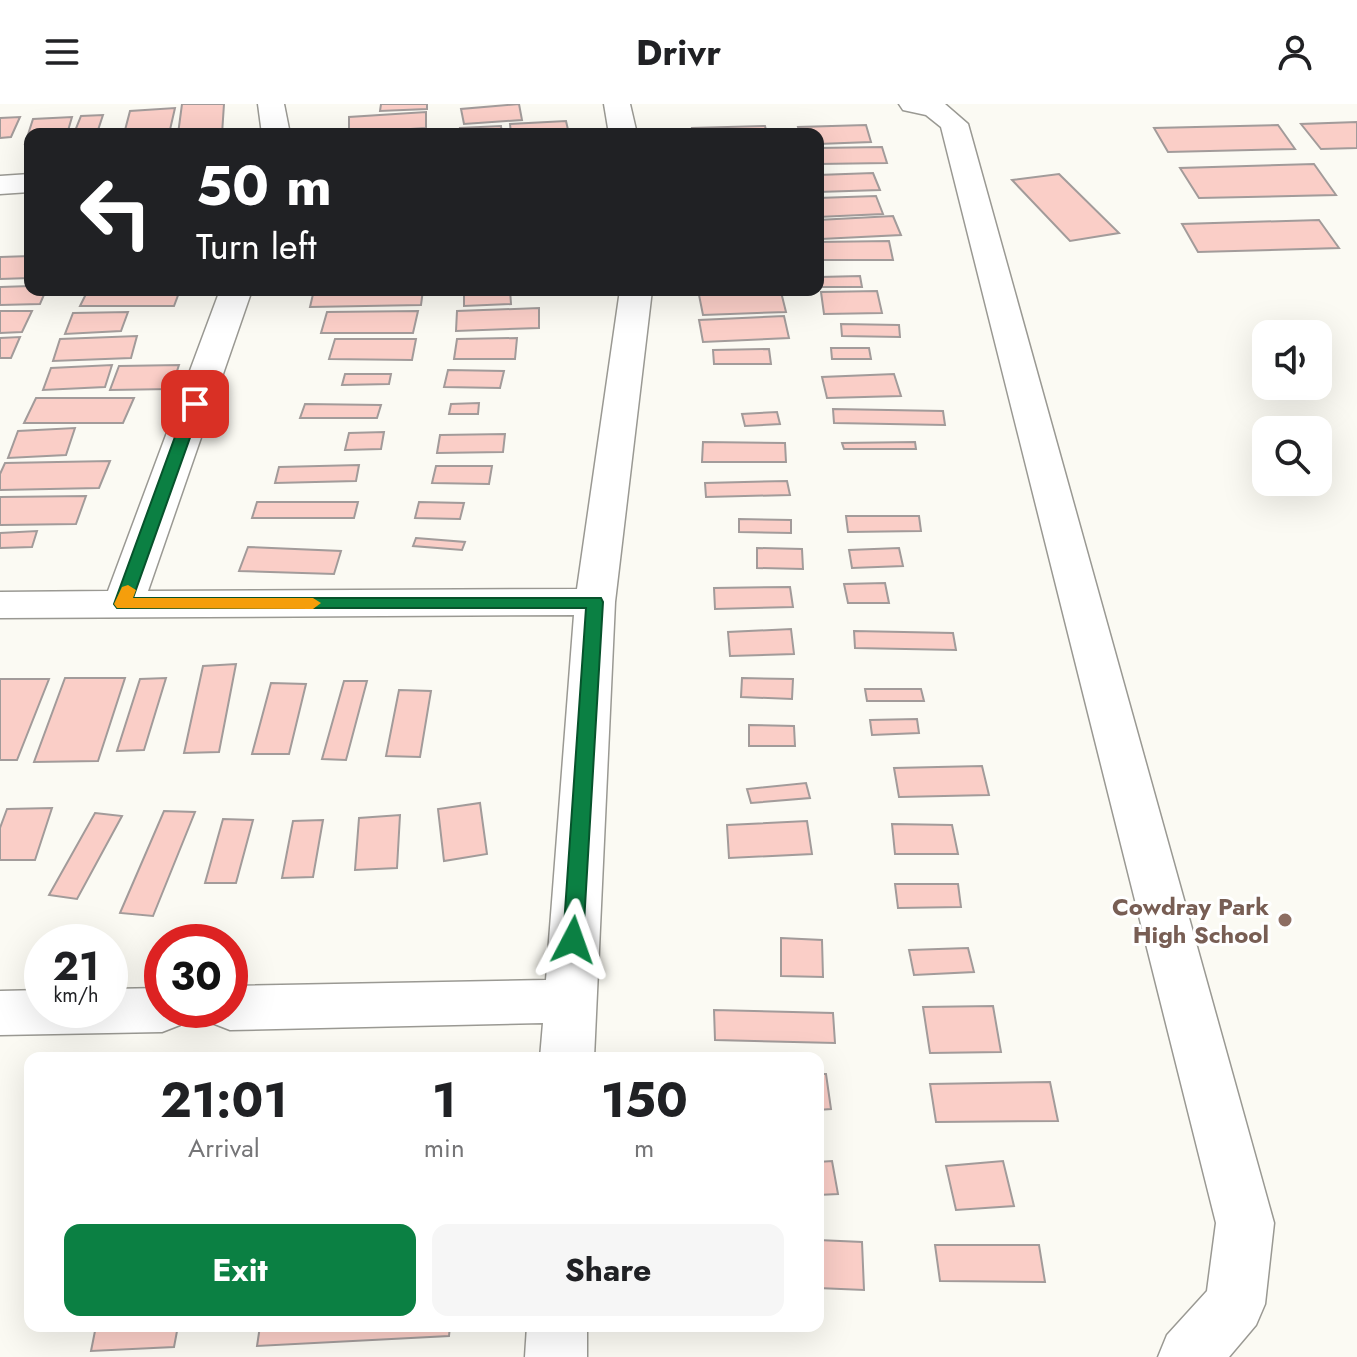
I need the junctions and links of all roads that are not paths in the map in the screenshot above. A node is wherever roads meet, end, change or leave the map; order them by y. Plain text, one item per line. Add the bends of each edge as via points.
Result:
1 (271, 104) edge
2 (617, 104) edge
3 (912, 104) edge
4 (275, 128) edge
5 (622, 128) edge
6 (24, 183) edge
7 (0, 185) edge
8 (234, 296) edge
9 (635, 296) edge
10 (595, 602) junction
11 (123, 604) junction
12 (0, 605) edge
13 (569, 1001) junction
14 (248, 1008) edge
15 (144, 1010) edge
16 (0, 1013) edge
17 (567, 1052) edge
18 (557, 1332) edge
19 (556, 1357) edge
20 (1189, 1357) edge

1 - 4 street
2 - 5 street
3 - 20 street via 935,109 954,124 1245,1223 1235,1304
6 - 7 street
8 - 11 street
9 - 10 street
10 - 11 street
10 - 13 street
11 - 12 street
13 - 14 street
13 - 17 street
15 - 16 street
18 - 19 street

